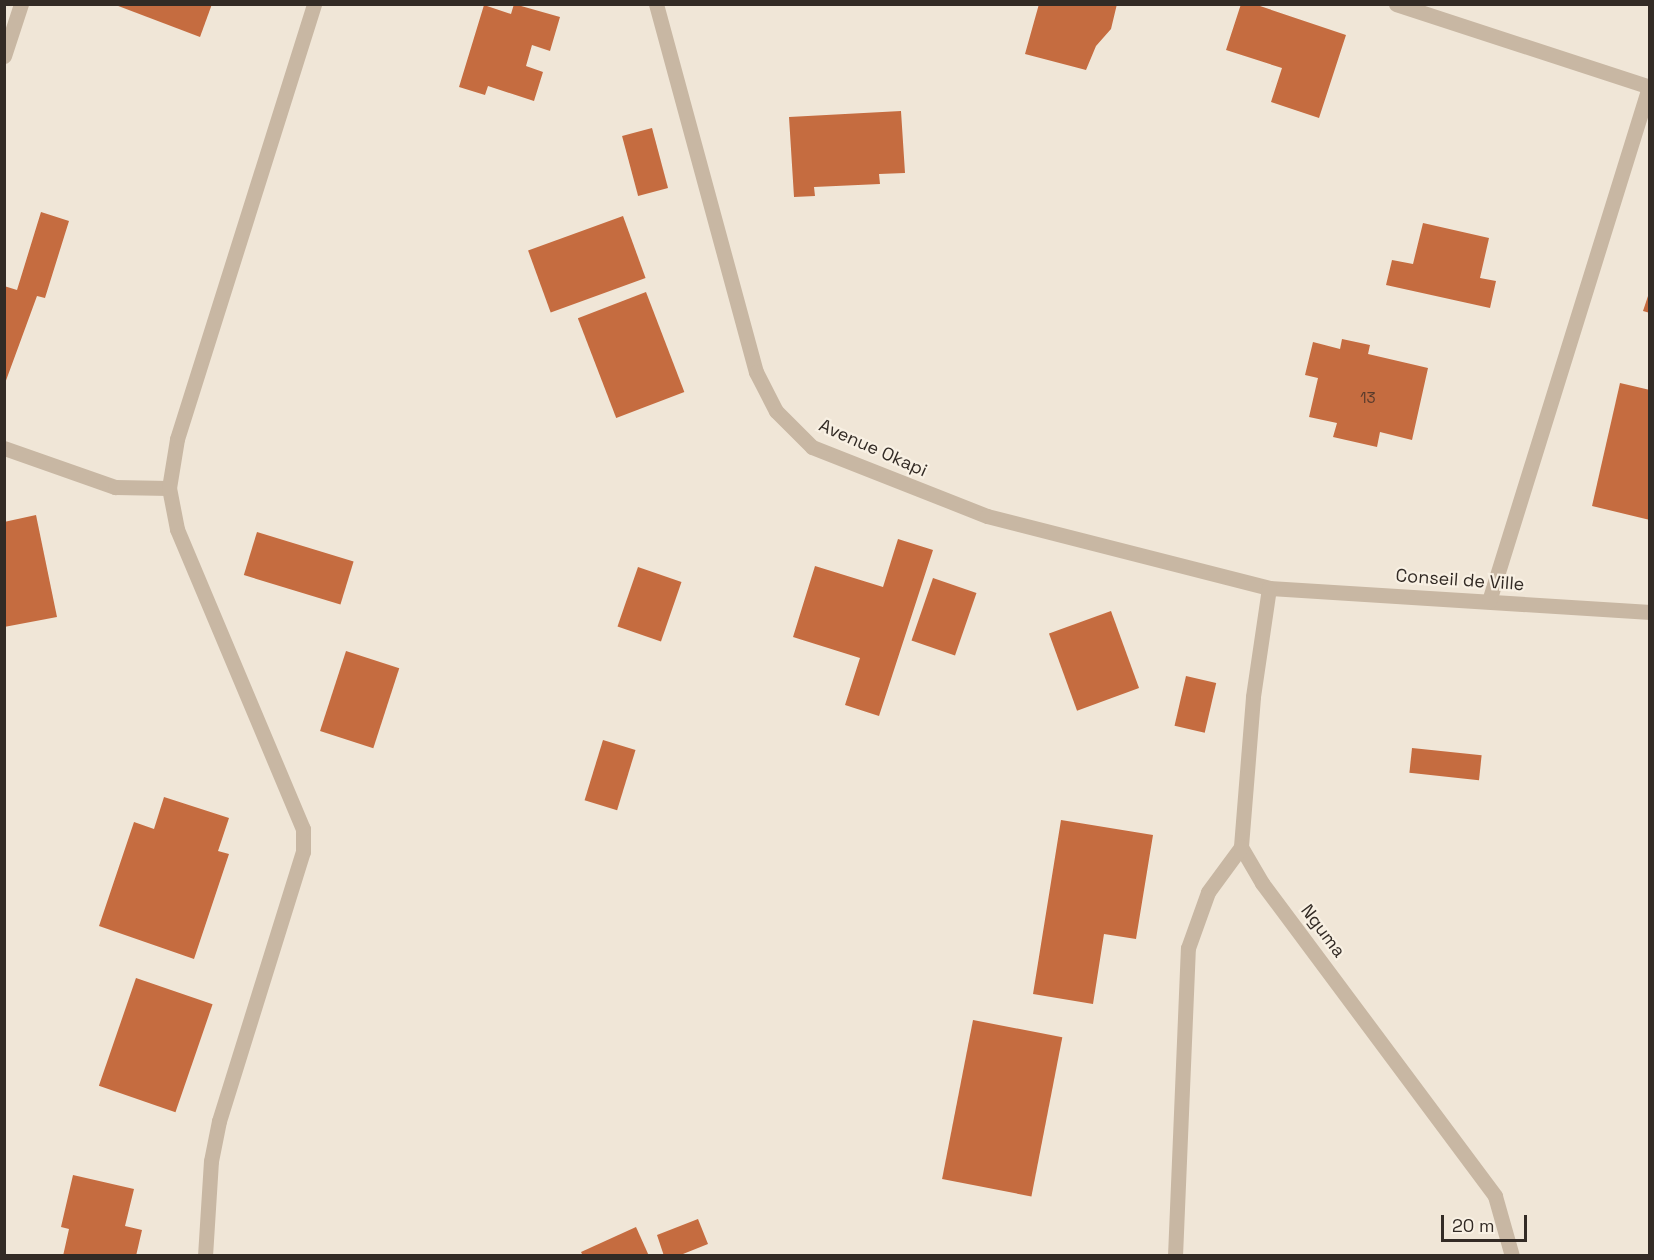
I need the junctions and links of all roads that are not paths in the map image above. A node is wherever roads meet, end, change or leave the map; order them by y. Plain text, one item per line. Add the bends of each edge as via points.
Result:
1 (21, 4) edge
2 (314, 4) edge
3 (656, 4) edge
4 (1396, 4) edge
5 (4, 56) edge
6 (1649, 87) edge
7 (4, 448) edge
8 (168, 488) junction
9 (1269, 588) junction
10 (1489, 601) junction
11 (1650, 612) edge
12 (1240, 847) junction
13 (204, 1254) edge
14 (1175, 1256) edge
15 (1512, 1256) edge

1 - 5 street
2 - 8 street via 177,439
3 - 9 street, Avenue Okapi via 756,372 776,411 812,447 987,516
4 - 6 street
6 - 10 street
7 - 8 street via 115,487
8 - 13 street via 177,530 303,829 303,852 219,1121 211,1161
9 - 10 street, Conseil de Ville
9 - 12 street via 1253,697
10 - 11 street, Conseil de Ville
12 - 14 street via 1208,892 1188,948
12 - 15 street, Nguma via 1262,883 1495,1196

